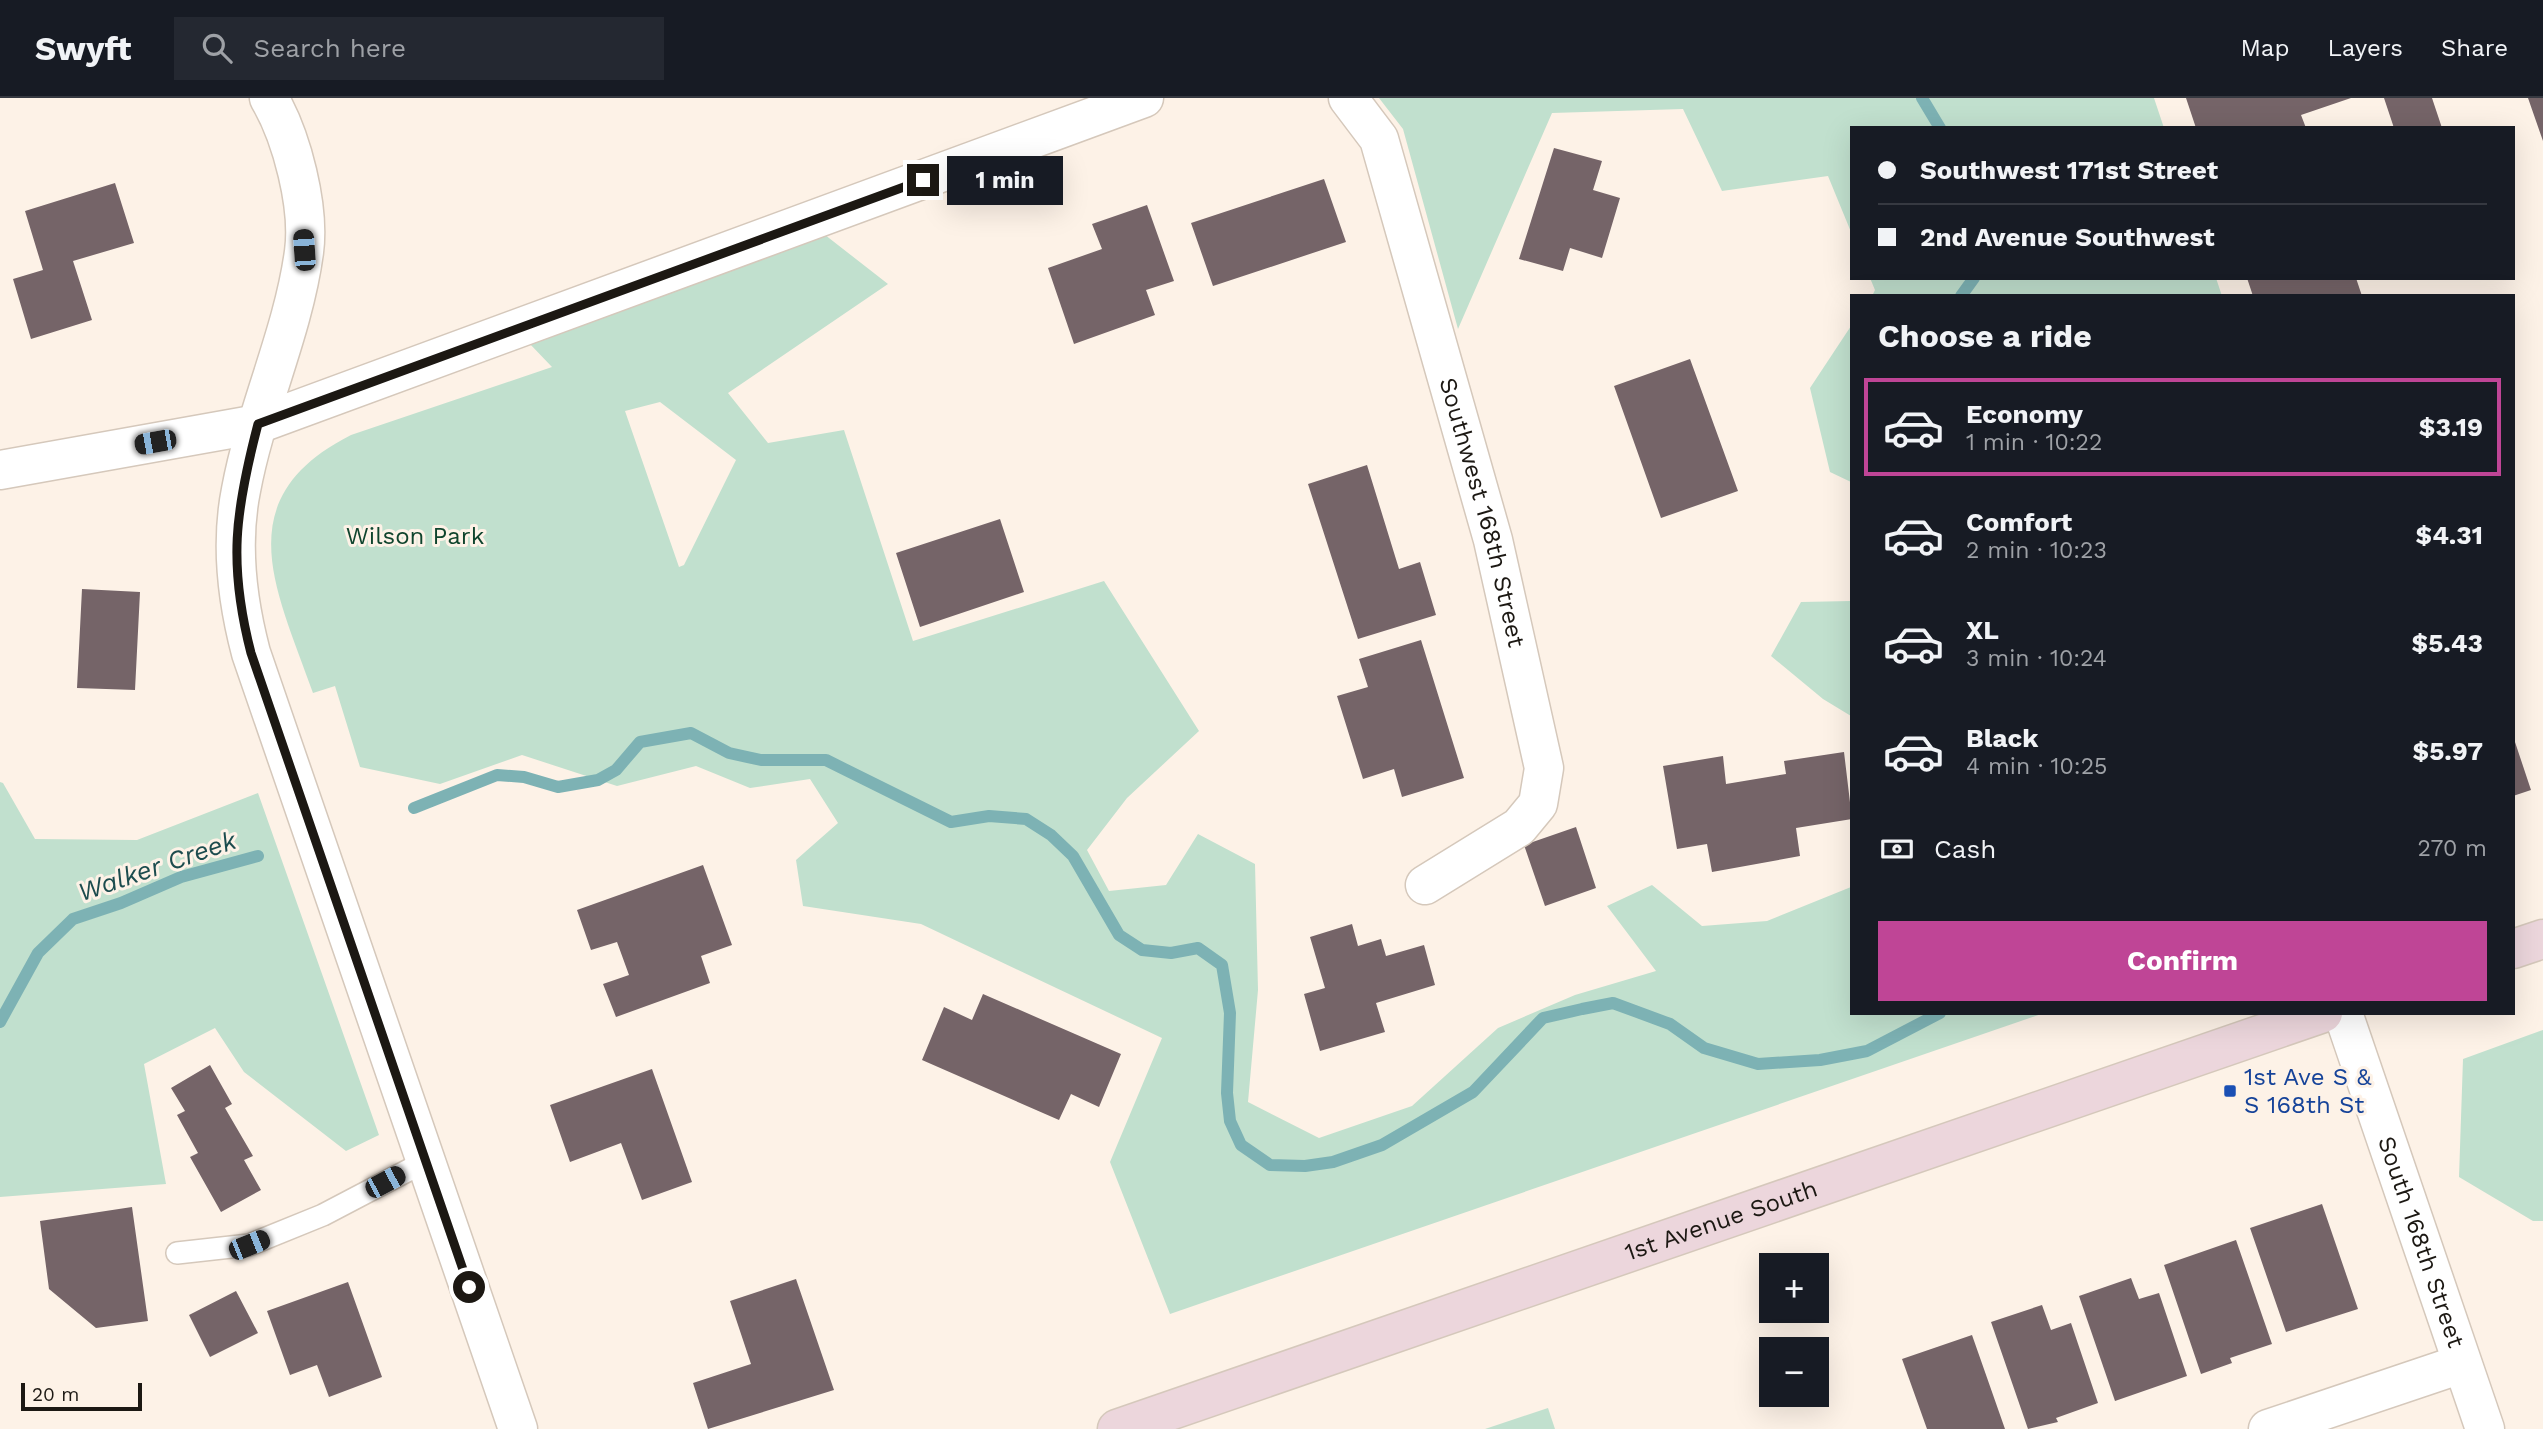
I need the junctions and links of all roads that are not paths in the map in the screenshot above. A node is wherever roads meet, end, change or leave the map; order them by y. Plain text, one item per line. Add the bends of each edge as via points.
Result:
1 (269, 98) edge
2 (1144, 98) edge
3 (1348, 98) edge
4 (258, 424) junction
5 (0, 470) edge
6 (1425, 885) dead end
7 (2543, 939) edge
8 (2515, 948) edge
9 (2317, 1015) edge
10 (2344, 1015) edge
11 (426, 1161) junction
12 (177, 1253) dead end
13 (2462, 1364) junction
14 (518, 1429) edge
15 (1117, 1429) edge
16 (2268, 1429) edge
17 (2485, 1429) edge

1 - 4 street via 295,159 304,250
2 - 4 street
3 - 6 street, Southwest 168th Street via 1379,139 1493,540 1544,768 1538,804 1519,827
4 - 5 street
4 - 11 street via 240,491 235,566 242,619
7 - 8 main road
9 - 15 main road, 1st Avenue South
10 - 13 street, South 168th Street
11 - 12 lane via 323,1215 249,1245
11 - 14 street
13 - 16 street
13 - 17 street, South 168th Street

